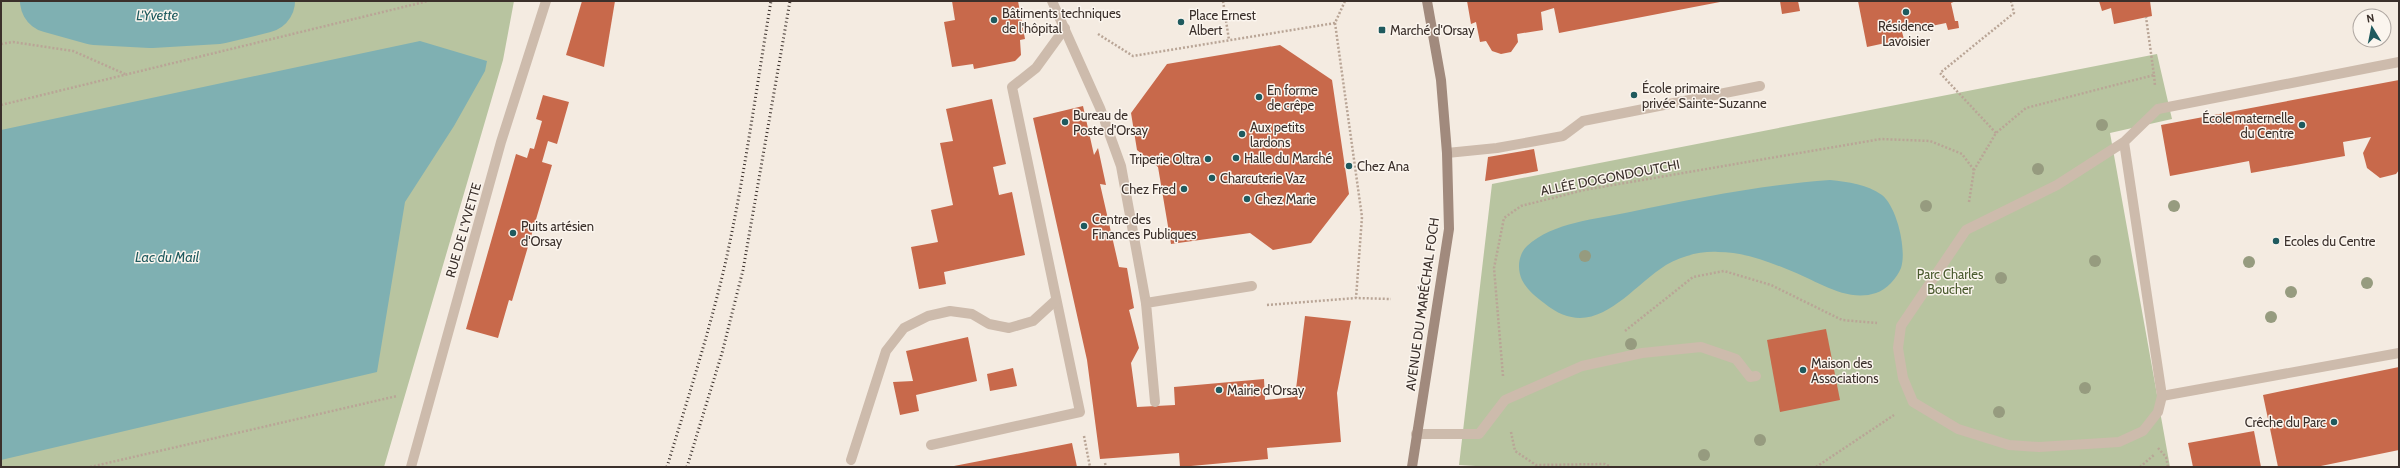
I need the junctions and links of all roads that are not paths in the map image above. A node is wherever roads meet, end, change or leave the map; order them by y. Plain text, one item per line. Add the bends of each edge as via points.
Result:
1 (546, 1) edge
2 (1052, 1) edge
3 (1427, 1) edge
4 (1065, 28) junction
5 (2399, 62) edge
6 (1760, 86) dead end
7 (2124, 142) junction
8 (1447, 153) junction
9 (1252, 286) road end
10 (1056, 300) junction
11 (1146, 303) junction
12 (2399, 353) edge
13 (1756, 376) dead end
14 (2162, 396) junction
15 (1155, 402) dead end
16 (1416, 434) junction
17 (930, 445) dead end
18 (851, 460) dead end
19 (411, 467) edge
20 (1412, 467) edge

1 - 19 street, RUE DE L'YVETTE via 501,142
2 - 4 street
3 - 8 main road, AVENUE DU MARÉCHAL FOCH via 1441,80
4 - 10 street via 1036,68 1012,87
4 - 11 street via 1100,108 1121,166
5 - 7 street via 2158,109
6 - 8 street via 1583,121 1564,136 1498,148
7 - 14 street
7 - 14 street via 2057,185 1966,230 1901,326 1898,348 1903,378 1913,402 1958,429 2009,445 2039,447 2119,442 2143,431 2158,412
8 - 16 main road, AVENUE DU MARÉCHAL FOCH via 1449,229
9 - 11 street
10 - 17 street via 1080,412
10 - 18 street via 1033,321 1009,328 989,324 972,314 950,311 928,316 904,328 886,351
11 - 15 street
12 - 14 street
13 - 16 street via 1750,377 1736,359 1701,347 1642,353 1582,366 1505,400 1479,434
16 - 20 main road, AVENUE DU MARÉCHAL FOCH

